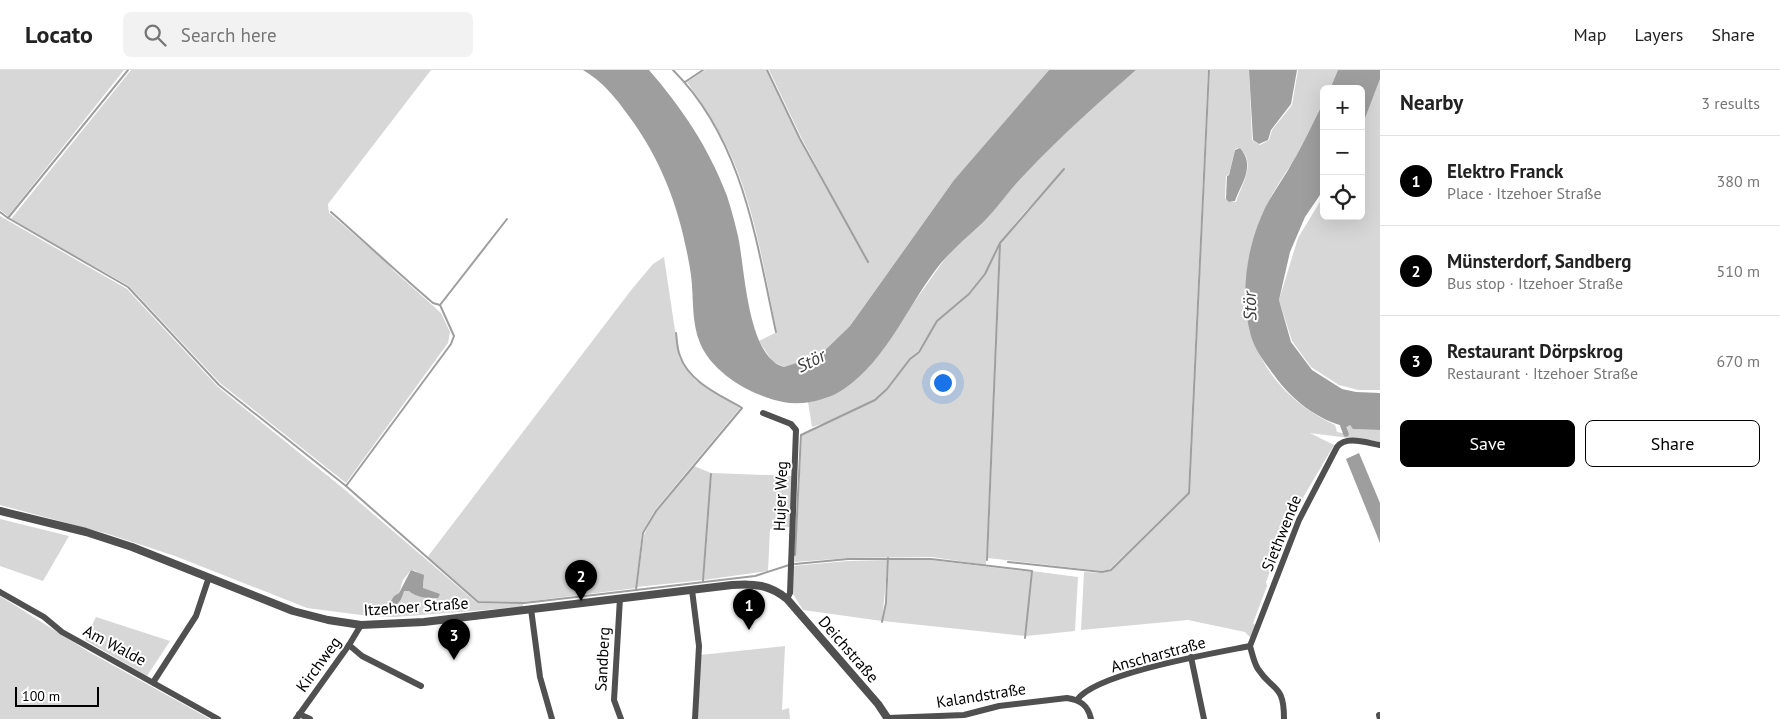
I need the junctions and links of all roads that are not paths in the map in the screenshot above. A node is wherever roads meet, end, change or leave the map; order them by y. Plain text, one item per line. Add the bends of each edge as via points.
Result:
1 (764, 413) dead end
2 (1380, 445) edge
3 (0, 511) edge
4 (209, 577) junction
5 (692, 590) junction
6 (0, 592) edge
7 (620, 598) junction
8 (787, 599) junction
9 (531, 609) junction
10 (360, 624) junction
11 (349, 645) junction
12 (1250, 646) junction
13 (1191, 657) junction
14 (154, 681) junction
15 (421, 686) dead end
16 (1078, 700) junction
17 (297, 717) edge
18 (888, 718) edge
19 (218, 719) edge
20 (310, 719) edge
21 (552, 719) edge
22 (621, 719) edge
23 (694, 719) edge
24 (1091, 719) edge
25 (1204, 719) edge
26 (1284, 719) edge

1 - 8 street, Hujer Weg via 796,430 790,593
2 - 12 street, Siethwende via 1350,440 1337,447 1299,520
3 - 4 street, Itzehoer Straße via 86,532
4 - 10 street, Itzehoer Straße via 293,611
4 - 14 street via 196,616
5 - 7 street, Itzehoer Straße
5 - 8 street, Itzehoer Straße via 759,585 770,587
5 - 23 street via 699,646
6 - 14 street, Am Walde via 44,617 62,632
7 - 9 street, Itzehoer Straße
7 - 22 street, Sandberg via 614,700
8 - 18 street, Deichstraße
9 - 10 street, Itzehoer Straße via 424,622
9 - 21 street via 540,677
10 - 11 street, Kirchweg
11 - 15 street via 362,656
11 - 17 street, Kirchweg
12 - 13 street, Anscharstraße
12 - 26 street via 1258,669 1278,688 1284,705
13 - 16 street, Anscharstraße via 1088,689
13 - 25 street
14 - 19 street, Am Walde
16 - 18 street, Kalandstraße via 1042,700 964,715
16 - 24 street via 1090,712
17 - 20 street

